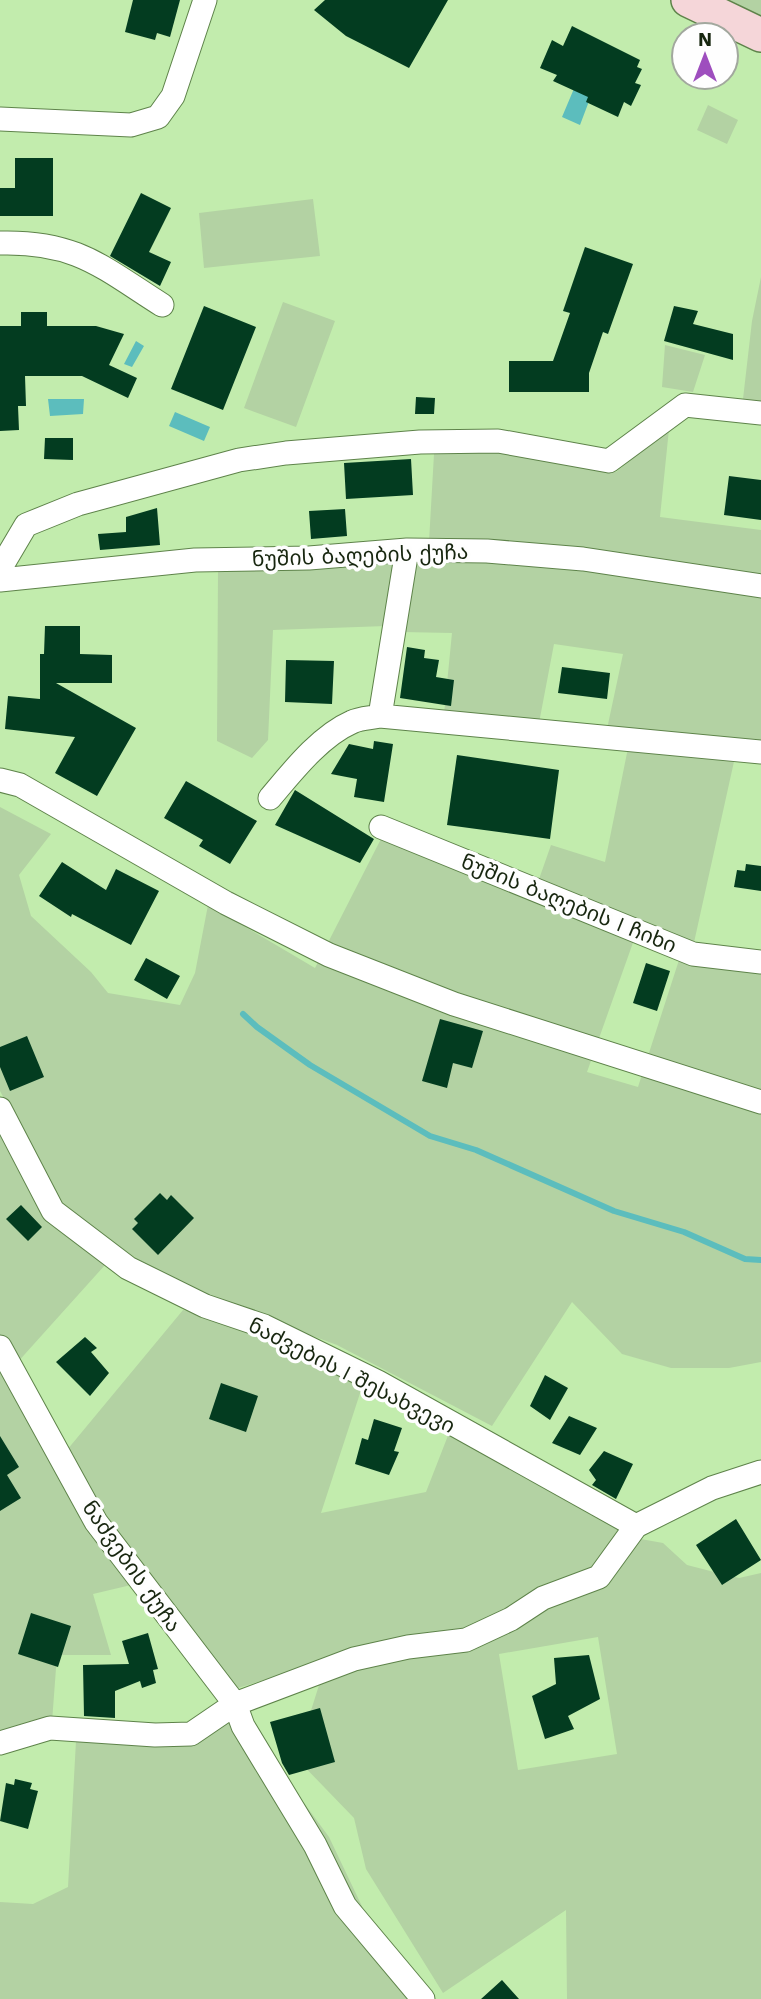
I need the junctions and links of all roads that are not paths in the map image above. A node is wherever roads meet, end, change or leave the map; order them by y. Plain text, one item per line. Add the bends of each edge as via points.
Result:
1 (205, 0) edge
2 (688, 0) edge
3 (761, 35) edge
4 (0, 119) edge
5 (0, 243) edge
6 (162, 305) dead end
7 (761, 413) edge
8 (407, 550) junction
9 (0, 569) edge
10 (0, 580) edge
11 (761, 586) edge
12 (380, 716) junction
13 (761, 752) edge
14 (0, 780) edge
15 (270, 798) dead end
16 (381, 827) dead end
17 (761, 962) edge
18 (761, 1102) edge
19 (0, 1109) edge
20 (0, 1347) edge
21 (761, 1472) edge
22 (636, 1526) junction
23 (235, 1704) junction
24 (0, 1743) edge
25 (422, 1999) edge

1 - 4 street via 173,96 158,117 131,125
2 - 3 street
5 - 6 street via 68,249
7 - 9 street via 685,405 609,461 498,441 350,447 239,460 78,504 26,525
8 - 10 street, ნუშის ბაღების ქუჩა via 195,560
8 - 11 street, ნუშის ბაღების ქუჩა via 583,559
8 - 12 street
12 - 13 street
12 - 15 street via 352,721 329,737
14 - 18 street via 20,785 226,903 329,955 454,1004
16 - 17 street, ნუშის ბაღების I ჩიხი via 693,954
19 - 22 street, ნაძვების I შესახვევი via 53,1211 128,1268 205,1306 264,1326 377,1382
20 - 23 street, ნაძვების ქუჩა via 96,1522
21 - 22 street via 712,1488
22 - 23 street via 599,1577 543,1598 482,1633 466,1640 354,1659
23 - 24 street via 191,1734 50,1728
23 - 25 street, ნაძვების ქუჩა via 345,1906

